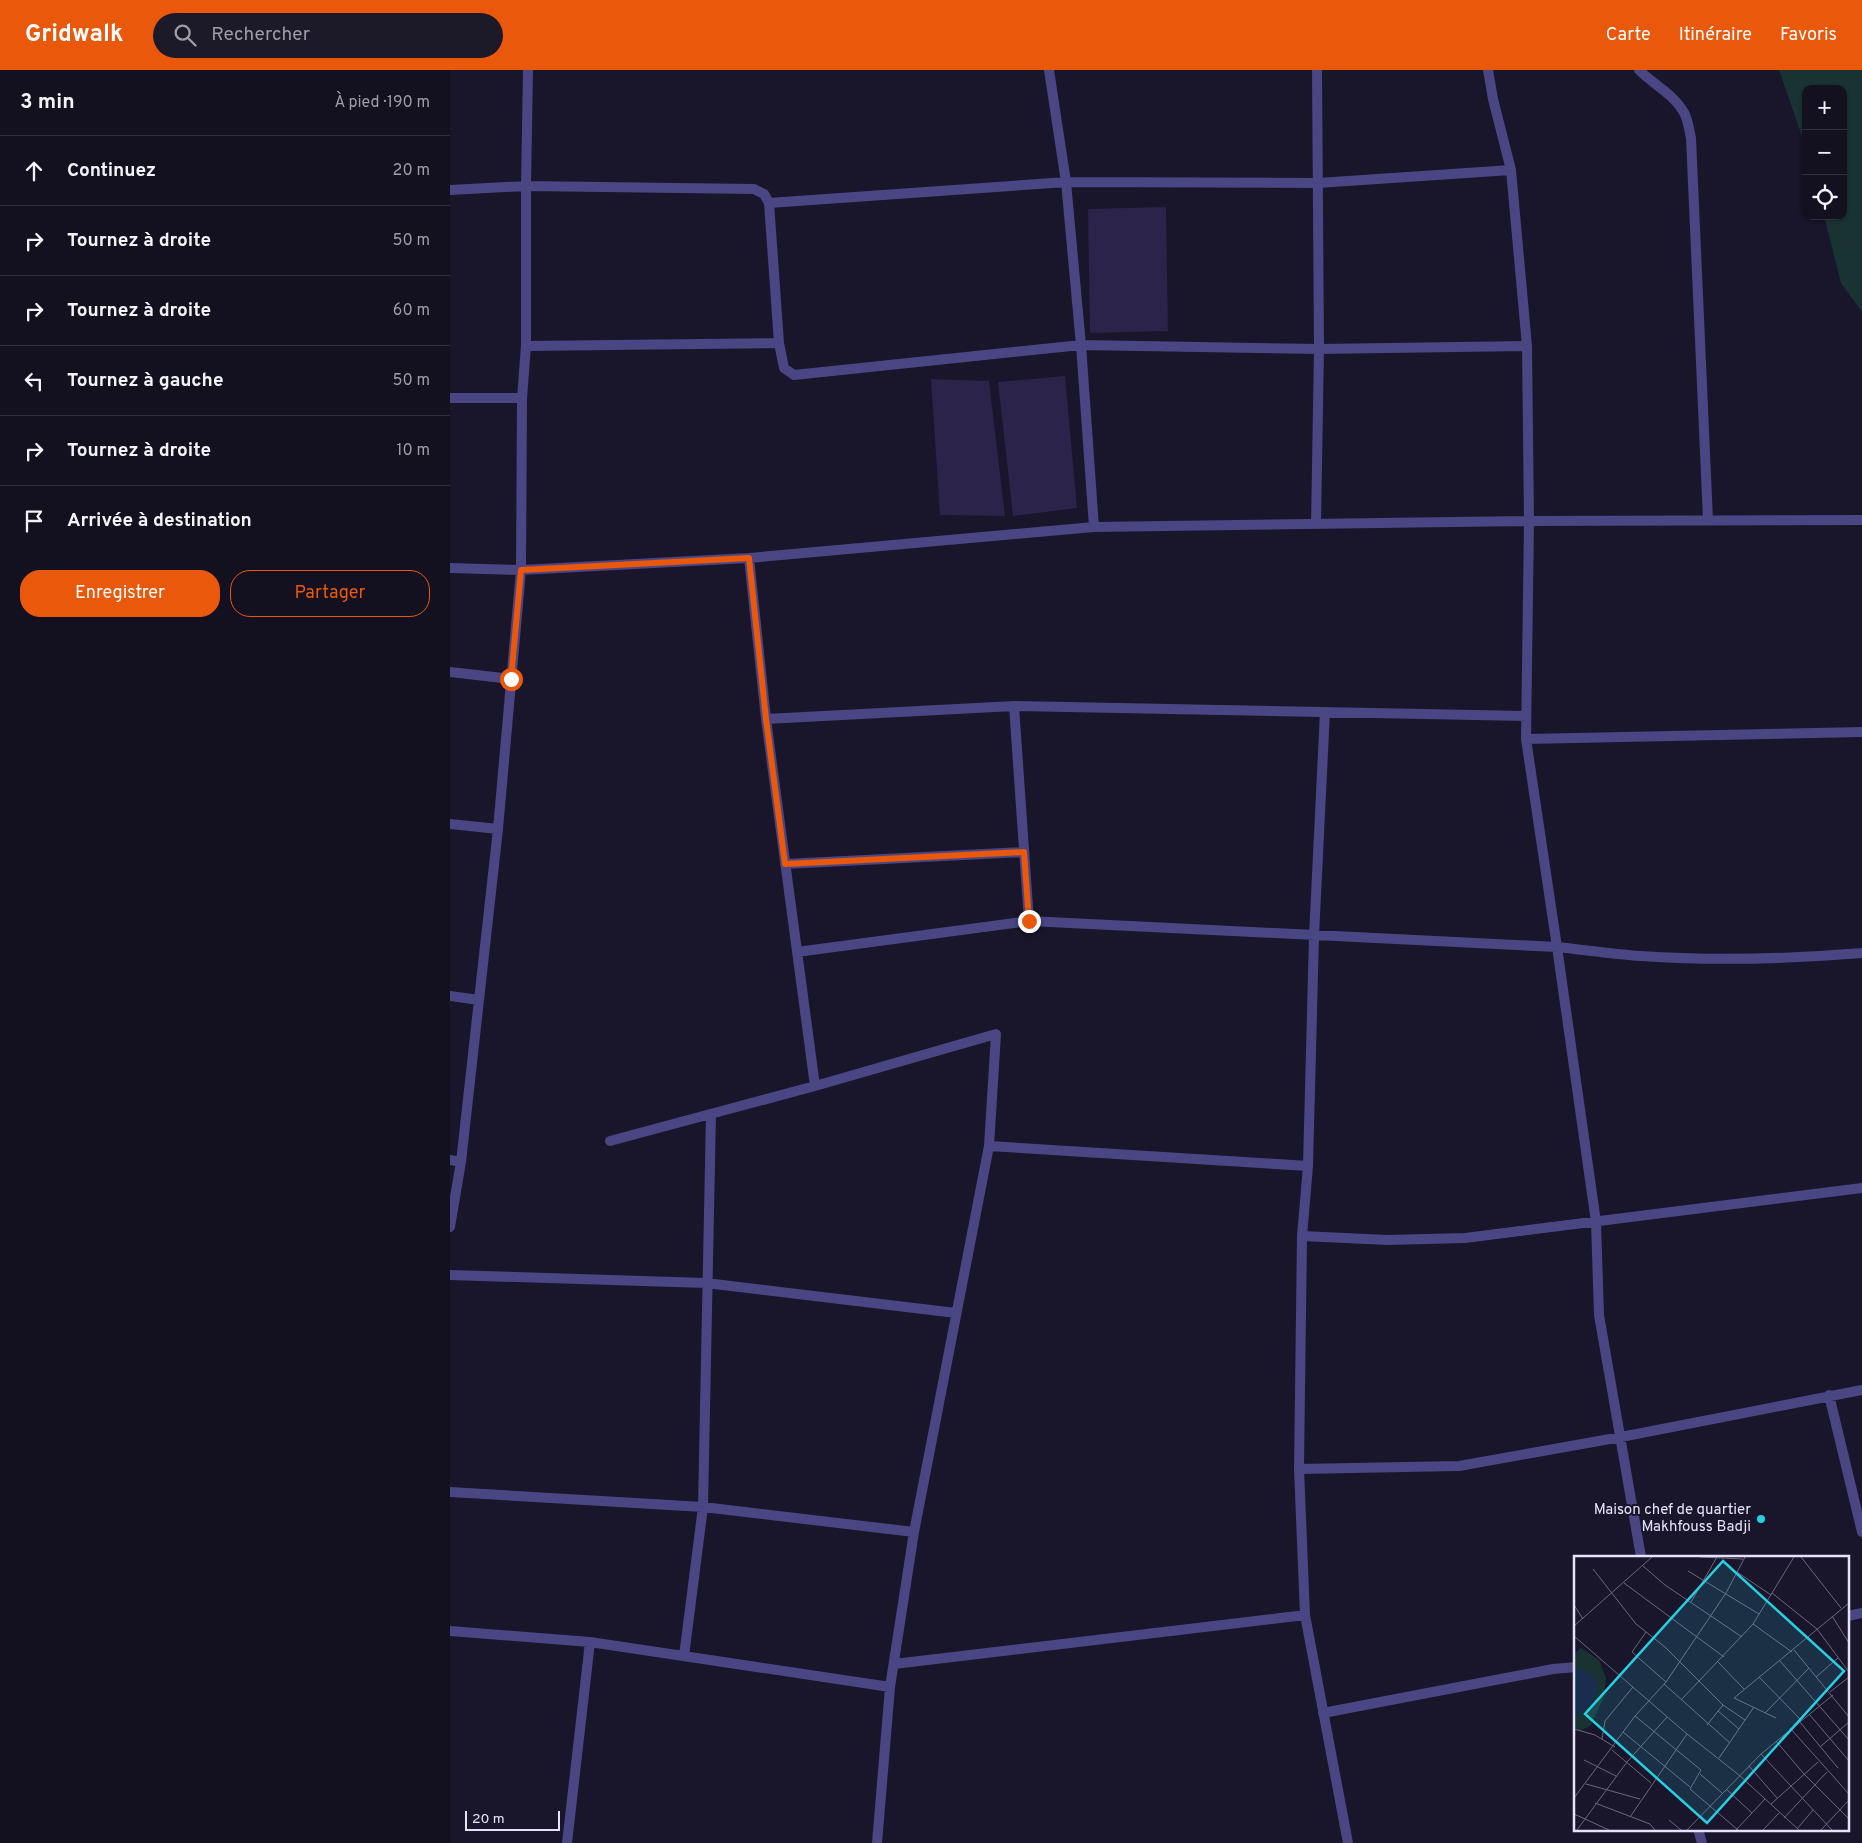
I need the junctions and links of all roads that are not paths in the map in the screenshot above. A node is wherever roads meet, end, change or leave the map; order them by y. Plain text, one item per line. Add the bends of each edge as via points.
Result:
1 (528, 70) edge
2 (1049, 70) edge
3 (1317, 70) edge
4 (1488, 70) edge
5 (1639, 70) edge
6 (1511, 170) junction
7 (1066, 182) junction
8 (1318, 183) junction
9 (526, 186) junction
10 (450, 190) edge
11 (769, 203) junction
12 (779, 343) junction
13 (1081, 345) junction
14 (526, 346) junction
15 (1527, 346) junction
16 (1320, 349) junction
17 (450, 398) edge
18 (522, 398) junction
19 (1529, 520) junction
20 (1708, 520) junction
21 (1862, 520) edge
22 (1316, 524) junction
23 (1094, 527) junction
24 (749, 558) junction
25 (450, 568) edge
26 (521, 570) junction
27 (450, 672) edge
28 (511, 679) junction
29 (1014, 706) junction
30 (1325, 712) junction
31 (1526, 716) junction
32 (766, 719) junction
33 (1862, 732) edge
34 (1526, 739) junction
35 (450, 824) edge
36 (498, 830) junction
37 (1024, 852) junction
38 (785, 864) junction
39 (1029, 921) junction
40 (1314, 936) junction
41 (1557, 947) junction
42 (797, 952) junction
43 (1862, 953) edge
44 (450, 996) edge
45 (479, 1000) junction
46 (815, 1086) junction
47 (711, 1114) junction
48 (610, 1141) dead end
49 (989, 1146) junction
50 (455, 1161) edge
51 (1308, 1166) junction
52 (1862, 1188) edge
53 (1596, 1222) junction
54 (450, 1227) edge
55 (1302, 1236) junction
56 (450, 1275) edge
57 (706, 1283) junction
58 (956, 1313) junction
59 (1862, 1390) edge
60 (1829, 1395) junction
61 (1621, 1437) junction
62 (1299, 1469) junction
63 (450, 1492) edge
64 (703, 1507) junction
65 (914, 1532) junction
66 (1862, 1532) edge
67 (1641, 1556) edge
68 (1305, 1616) junction
69 (450, 1631) edge
70 (590, 1642) junction
71 (684, 1656) junction
72 (894, 1664) junction
73 (1574, 1667) edge
74 (890, 1687) junction
75 (1323, 1713) junction
76 (1698, 1830) edge
77 (567, 1843) edge
78 (877, 1843) edge
79 (1348, 1843) edge
80 (1702, 1843) edge

1 - 9 street
2 - 7 street
3 - 8 street
4 - 6 street
5 - 20 street via 1671,96 1684,112 1691,138
6 - 8 street
6 - 15 street
7 - 8 street
7 - 11 street
7 - 13 street
8 - 16 street
9 - 10 street
9 - 11 street via 754,189 764,194
9 - 14 street
11 - 12 street
12 - 13 street via 784,368 794,375
12 - 14 street
13 - 16 street
13 - 23 street
14 - 18 street
15 - 16 street
15 - 19 street
16 - 22 street
17 - 18 street
18 - 26 street
19 - 20 street
19 - 22 street
19 - 31 street
20 - 21 street
22 - 23 street
23 - 24 street
24 - 26 street
24 - 32 street
25 - 26 street
26 - 28 street
27 - 28 street
28 - 36 street
29 - 30 street
29 - 32 street
29 - 37 street
30 - 31 street
30 - 40 street
31 - 34 street
32 - 38 street
33 - 34 street
34 - 41 street
35 - 36 street
36 - 45 street
37 - 38 street
37 - 39 street
38 - 42 street
39 - 40 street
39 - 42 street
40 - 41 street
40 - 51 street
41 - 43 street via 1650,956 1806,957
41 - 53 street
42 - 46 street
44 - 45 street
45 - 50 street
46 - 47 street
46 - 49 street via 996,1034
47 - 48 street
47 - 57 street
49 - 51 street
49 - 58 street
50 - 54 street
51 - 55 street
52 - 53 street
53 - 55 street via 1465,1238 1388,1240
53 - 61 street via 1599,1315
55 - 62 street
56 - 57 street
57 - 58 street
57 - 64 street
58 - 65 street
59 - 60 street
60 - 61 street
60 - 66 street
61 - 62 street via 1459,1466
61 - 67 street
62 - 68 street
63 - 64 street
64 - 65 street
64 - 71 street
65 - 72 street
68 - 72 street
68 - 75 street
69 - 70 street
70 - 71 street
70 - 77 street
71 - 74 street
72 - 74 street
73 - 75 street
74 - 78 street
75 - 79 street
76 - 80 street

